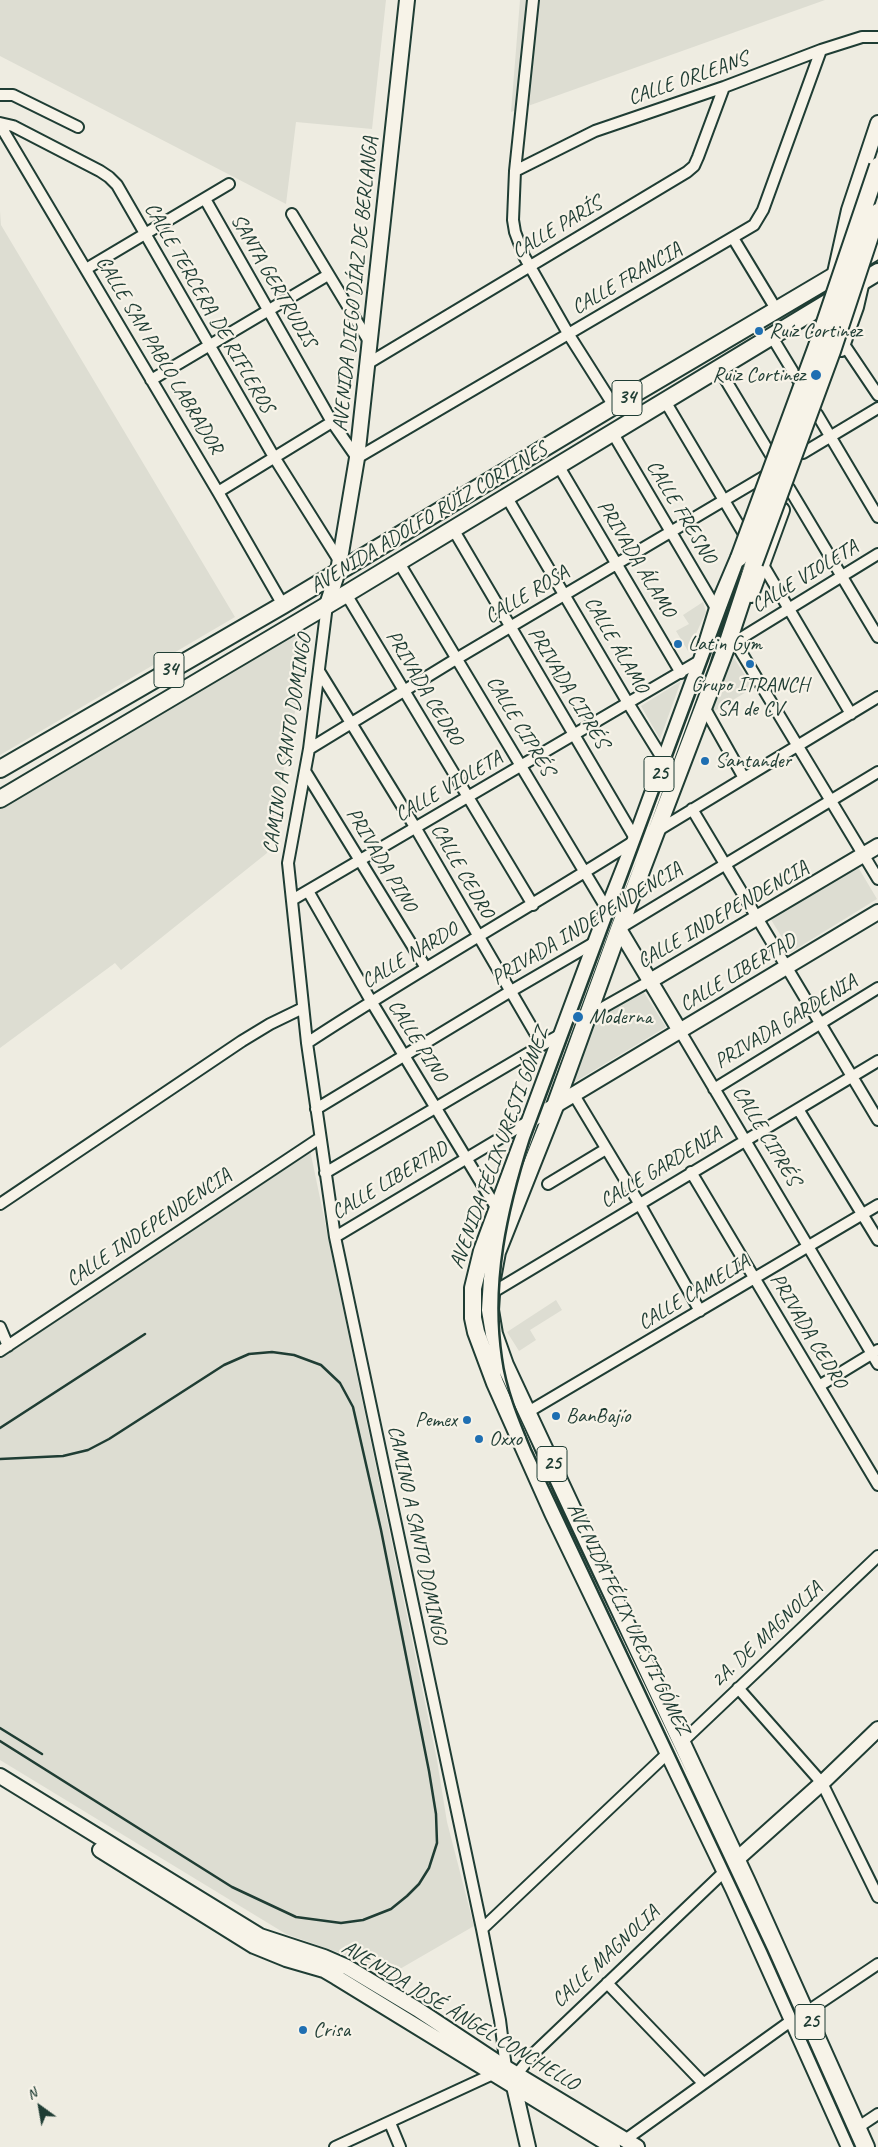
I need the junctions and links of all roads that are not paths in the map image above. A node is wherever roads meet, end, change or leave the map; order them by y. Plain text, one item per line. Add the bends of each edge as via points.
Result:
1 (407, 0) edge
2 (533, 0) edge
3 (878, 36) edge
4 (821, 50) junction
5 (724, 87) junction
6 (0, 95) edge
7 (878, 123) edge
8 (0, 124) edge
9 (78, 127) dead end
10 (878, 166) edge
11 (515, 171) junction
12 (229, 184) dead end
13 (205, 199) junction
14 (849, 210) junction
15 (878, 212) edge
16 (292, 214) dead end
17 (878, 226) edge
18 (878, 230) edge
19 (146, 234) junction
20 (733, 238) junction
21 (874, 253) edge
22 (529, 266) junction
23 (86, 269) junction
24 (878, 273) edge
25 (328, 275) junction
26 (835, 276) junction
27 (862, 281) junction
28 (826, 304) junction
29 (269, 309) junction
30 (776, 309) junction
31 (818, 325) junction
32 (569, 335) junction
33 (772, 337) junction
34 (370, 343) junction
35 (843, 343) junction
36 (210, 344) junction
37 (367, 364) junction
38 (719, 369) junction
39 (151, 380) junction
40 (798, 380) junction
41 (878, 396) edge
42 (665, 401) junction
43 (614, 406) junction
44 (878, 408) edge
45 (817, 414) junction
46 (332, 422) junction
47 (612, 432) junction
48 (831, 437) junction
49 (803, 453) junction
50 (274, 457) junction
51 (772, 457) junction
52 (357, 458) junction
53 (558, 465) junction
54 (765, 476) junction
55 (789, 488) junction
56 (218, 492) junction
57 (506, 496) junction
58 (724, 499) junction
59 (878, 516) edge
60 (453, 529) junction
61 (670, 532) junction
62 (744, 534) junction
63 (878, 554) edge
64 (398, 561) junction
65 (752, 562) junction
66 (618, 564) junction
67 (339, 567) junction
68 (841, 577) junction
69 (346, 594) junction
70 (565, 594) junction
71 (283, 605) junction
72 (327, 605) junction
73 (718, 608) junction
74 (787, 609) junction
75 (509, 627) junction
76 (878, 637) edge
77 (731, 639) junction
78 (456, 659) junction
79 (702, 660) junction
80 (319, 670) junction
81 (681, 673) junction
82 (404, 691) junction
83 (878, 697) edge
84 (628, 703) junction
85 (704, 707) junction
86 (851, 714) junction
87 (351, 722) junction
88 (574, 735) junction
89 (798, 745) junction
90 (309, 749) junction
91 (664, 761) junction
92 (521, 767) junction
93 (0, 769) edge
94 (305, 771) junction
95 (878, 772) edge
96 (744, 778) junction
97 (468, 797) junction
98 (0, 799) edge
99 (832, 800) junction
100 (692, 810) junction
101 (415, 828) junction
102 (657, 830) junction
103 (636, 840) junction
104 (878, 846) edge
105 (864, 855) junction
106 (360, 860) junction
107 (725, 864) junction
108 (584, 873) junction
109 (878, 878) edge
110 (308, 891) junction
111 (292, 900) junction
112 (533, 905) junction
113 (608, 911) junction
114 (878, 912) edge
115 (757, 919) junction
116 (619, 929) junction
117 (478, 937) junction
118 (597, 941) junction
119 (426, 968) junction
120 (786, 968) junction
121 (650, 981) junction
122 (878, 988) edge
123 (511, 991) junction
124 (371, 1001) junction
125 (303, 1008) junction
126 (586, 1017) junction
127 (820, 1023) junction
128 (680, 1032) junction
129 (563, 1033) junction
130 (307, 1043) junction
131 (542, 1045) junction
132 (404, 1055) junction
133 (878, 1061) edge
134 (852, 1076) junction
135 (714, 1089) junction
136 (574, 1095) junction
137 (436, 1106) junction
138 (555, 1106) junction
139 (316, 1109) junction
140 (798, 1109) junction
141 (531, 1120) junction
142 (878, 1120) edge
143 (320, 1138) junction
144 (745, 1139) junction
145 (606, 1149) junction
146 (468, 1158) junction
147 (691, 1172) junction
148 (325, 1173) junction
149 (548, 1184) dead end
150 (639, 1203) junction
151 (0, 1204) edge
152 (878, 1205) edge
153 (497, 1209) junction
154 (863, 1214) junction
155 (335, 1237) junction
156 (878, 1240) edge
157 (809, 1246) junction
158 (755, 1278) junction
159 (490, 1294) junction
160 (700, 1311) junction
161 (0, 1327) edge
162 (4, 1348) edge
163 (875, 1352) edge
164 (878, 1364) edge
165 (819, 1386) junction
166 (528, 1412) junction
167 (878, 1485) edge
168 (878, 1556) edge
169 (738, 1688) junction
170 (878, 1729) edge
171 (675, 1747) junction
172 (0, 1776) edge
173 (822, 1783) junction
174 (0, 1787) edge
175 (731, 1866) junction
176 (877, 1892) edge
177 (744, 1893) junction
178 (482, 1929) junction
179 (878, 1964) edge
180 (607, 1984) junction
181 (811, 2009) junction
182 (788, 2023) junction
183 (508, 2075) junction
184 (703, 2083) junction
185 (878, 2114) edge
186 (390, 2122) junction
187 (862, 2124) junction
188 (625, 2145) edge
189 (335, 2147) edge
190 (400, 2147) edge
191 (528, 2147) edge
192 (843, 2147) edge
193 (850, 2147) edge
194 (866, 2147) edge
195 (873, 2147) edge

1 - 34 street, AVENIDA DIEGO DÍAZ DE BERLANGA
2 - 11 street
3 - 4 street, CALLE ORLEANS via 862,37
4 - 5 street, CALLE ORLEANS
4 - 20 street, CALLE FRANCIA via 759,219
5 - 11 street, CALLE ORLEANS via 595,131
5 - 22 street, CALLE PARÍS via 698,157 687,172
6 - 9 street via 13,94
7 - 14 street
8 - 19 street, CALLE TERCERA DE RIFLEROS via 13,126 109,177
8 - 23 street, CALLE SAN PABLO LABRADOR
10 - 65 main road, AVENIDA FÉLIX URESTI GÓMEZ / 25, bridge via 817,346
11 - 22 street via 515,232
12 - 13 street
13 - 19 street
13 - 29 street, SANTA GERTRUDIS
14 - 17 street via 858,225
14 - 26 street
15 - 65 main road, AVENIDA FÉLIX URESTI GÓMEZ / 25, bridge via 832,351
16 - 25 street
18 - 21 street
19 - 23 street
19 - 36 street, CALLE TERCERA DE RIFLEROS
20 - 30 street
20 - 32 street, CALLE FRANCIA
21 - 26 main road, AVENIDA ADOLFO RUÍZ CORTINES / 34
21 - 27 street
22 - 32 street
22 - 37 street, CALLE PARÍS
23 - 39 street, CALLE SAN PABLO LABRADOR
24 - 27 main road, AVENIDA ADOLFO RUÍZ CORTINES / 34
25 - 29 street
25 - 34 street
26 - 28 street
26 - 30 main road, AVENIDA ADOLFO RUÍZ CORTINES / 34
27 - 28 main road, AVENIDA ADOLFO RUÍZ CORTINES / 34
27 - 35 street
28 - 31 street
28 - 33 main road, AVENIDA ADOLFO RUÍZ CORTINES / 34
29 - 36 street
29 - 46 street, SANTA GERTRUDIS
30 - 43 main road, AVENIDA ADOLFO RUÍZ CORTINES / 34
31 - 35 street via 824,321 831,322
31 - 40 street
32 - 43 street
32 - 52 street, CALLE FRANCIA
33 - 38 main road, AVENIDA ADOLFO RUÍZ CORTINES / 34
33 - 40 street
34 - 37 street, AVENIDA DIEGO DÍAZ DE BERLANGA
35 - 41 street
35 - 45 street
36 - 39 street
36 - 50 street, CALLE TERCERA DE RIFLEROS
37 - 52 street, AVENIDA DIEGO DÍAZ DE BERLANGA
38 - 42 main road, AVENIDA ADOLFO RUÍZ CORTINES / 34
38 - 51 street
39 - 56 street, CALLE SAN PABLO LABRADOR
40 - 51 street
42 - 47 main road, AVENIDA ADOLFO RUÍZ CORTINES / 34
42 - 58 street
43 - 67 main road, AVENIDA ADOLFO RUÍZ CORTINES / 34
44 - 48 street
45 - 48 street
45 - 49 street
46 - 50 street
46 - 52 street, SANTA GERTRUDIS
47 - 53 main road, AVENIDA ADOLFO RUÍZ CORTINES / 34
47 - 61 street, CALLE FRESNO
48 - 49 street
48 - 59 street
49 - 55 street
50 - 56 street
50 - 67 street, CALLE TERCERA DE RIFLEROS
51 - 54 street
52 - 67 street, AVENIDA DIEGO DÍAZ DE BERLANGA
53 - 57 main road, AVENIDA ADOLFO RUÍZ CORTINES / 34
53 - 66 street, PRIVADA ÁLAMO
54 - 58 street, CALLE ROSA
54 - 62 street
55 - 65 street
55 - 68 street
56 - 71 street, CALLE SAN PABLO LABRADOR
57 - 60 main road, AVENIDA ADOLFO RUÍZ CORTINES / 34
57 - 70 street, CALLE ÁLAMO
58 - 61 street, CALLE ROSA
58 - 62 street
60 - 64 main road, AVENIDA ADOLFO RUÍZ CORTINES / 34
60 - 75 street, PRIVADA CIPRÉS
61 - 66 street, CALLE ROSA
61 - 73 street, CALLE FRESNO
62 - 73 street via 721,588
63 - 68 street, CALLE VIOLETA
64 - 69 main road, AVENIDA ADOLFO RUÍZ CORTINES / 34
64 - 78 street, CALLE CIPRÉS
65 - 73 main road, AVENIDA FÉLIX URESTI GÓMEZ / 25
65 - 74 street
65 - 77 main road, AVENIDA FÉLIX URESTI GÓMEZ / 25
66 - 70 street, CALLE ROSA
66 - 81 street, PRIVADA ÁLAMO
67 - 69 street, AVENIDA DIEGO DÍAZ DE BERLANGA
67 - 71 main road, AVENIDA ADOLFO RUÍZ CORTINES / 34
67 - 72 street, AVENIDA DIEGO DÍAZ DE BERLANGA
68 - 74 street, CALLE VIOLETA
68 - 76 street
69 - 72 main road, AVENIDA ADOLFO RUÍZ CORTINES / 34
69 - 82 street, PRIVADA CEDRO
70 - 75 street, CALLE ROSA
70 - 84 street, CALLE ÁLAMO
71 - 93 main road, AVENIDA ADOLFO RUÍZ CORTINES / 34
72 - 80 street, CAMINO A SANTO DOMINGO
72 - 98 main road, AVENIDA ADOLFO RUÍZ CORTINES / 34
73 - 79 main road, AVENIDA FÉLIX URESTI GÓMEZ / 25
74 - 77 street, CALLE VIOLETA
74 - 86 street
75 - 78 street, CALLE ROSA
75 - 88 street, PRIVADA CIPRÉS
77 - 85 main road, AVENIDA FÉLIX URESTI GÓMEZ / 25
77 - 89 street
78 - 82 street, CALLE ROSA
78 - 92 street, CALLE CIPRÉS
79 - 81 street, CALLE VIOLETA
79 - 91 main road, AVENIDA FÉLIX URESTI GÓMEZ / 25
80 - 87 street, CALLE CEDRO
80 - 90 street, CAMINO A SANTO DOMINGO
81 - 84 street, CALLE VIOLETA
82 - 87 street, CALLE ROSA
82 - 97 street, PRIVADA CEDRO
83 - 86 street
84 - 88 street, CALLE VIOLETA
84 - 91 street, CALLE ÁLAMO
85 - 96 street
85 - 102 main road, AVENIDA FÉLIX URESTI GÓMEZ / 25
86 - 89 street
87 - 90 street, CALLE ROSA
87 - 101 street, CALLE CEDRO
88 - 92 street, CALLE VIOLETA
88 - 103 street, PRIVADA CIPRÉS
89 - 96 street
89 - 99 street
90 - 94 street, CAMINO A SANTO DOMINGO
91 - 103 main road, AVENIDA FÉLIX URESTI GÓMEZ / 25
92 - 97 street, CALLE VIOLETA
92 - 108 street, CALLE CIPRÉS
94 - 106 street, PRIVADA PINO
94 - 111 street, CAMINO A SANTO DOMINGO via 288,863
95 - 99 street, PRIVADA INDEPENDENCIA
96 - 100 street
97 - 101 street, CALLE VIOLETA
97 - 112 street, PRIVADA CEDRO
99 - 105 street
99 - 107 street, PRIVADA INDEPENDENCIA
100 - 102 street
100 - 107 street
101 - 106 street, CALLE VIOLETA
101 - 117 street, CALLE CEDRO
102 - 116 main road, AVENIDA FÉLIX URESTI GÓMEZ / 25
103 - 108 street, CALLE NARDO
103 - 113 main road, AVENIDA FÉLIX URESTI GÓMEZ / 25
104 - 105 street, CALLE INDEPENDENCIA
105 - 109 street
105 - 115 street, CALLE INDEPENDENCIA
106 - 110 street, CALLE VIOLETA
106 - 119 street, PRIVADA PINO
107 - 115 street
107 - 116 street, PRIVADA INDEPENDENCIA
108 - 112 street, CALLE NARDO
108 - 113 street, CALLE CIPRÉS
110 - 111 street, CALLE VIOLETA
110 - 124 street, CALLE PINO
111 - 125 street, CAMINO A SANTO DOMINGO
112 - 117 street, CALLE NARDO
113 - 118 main road, AVENIDA FÉLIX URESTI GÓMEZ / 25
114 - 120 street, CALLE LIBERTAD
115 - 120 street
115 - 121 street, CALLE INDEPENDENCIA
116 - 118 street, PRIVADA INDEPENDENCIA
116 - 121 street, CALLE CIPRÉS
116 - 126 main road, AVENIDA FÉLIX URESTI GÓMEZ / 25
117 - 119 street, CALLE NARDO
117 - 123 street, CALLE CEDRO
118 - 123 street, PRIVADA INDEPENDENCIA
118 - 129 main road, AVENIDA FÉLIX URESTI GÓMEZ / 25
119 - 124 street, CALLE NARDO
120 - 127 street
120 - 128 street, CALLE LIBERTAD
121 - 126 street, CALLE INDEPENDENCIA
121 - 128 street, CALLE CIPRÉS
122 - 127 street, PRIVADA GARDENIA
123 - 131 street, CALLE CEDRO
123 - 132 street, PRIVADA INDEPENDENCIA
124 - 130 street, CALLE NARDO
124 - 132 street, CALLE PINO
125 - 130 street, CAMINO A SANTO DOMINGO
125 - 151 street via 242,1041
126 - 138 main road, AVENIDA FÉLIX URESTI GÓMEZ / 25
127 - 134 street
127 - 135 street, PRIVADA GARDENIA
128 - 135 street, CALLE CIPRÉS
128 - 136 street, CALLE LIBERTAD
129 - 131 street
129 - 141 main road, AVENIDA FÉLIX URESTI GÓMEZ / 25
130 - 139 street, CAMINO A SANTO DOMINGO
131 - 137 street
132 - 137 street, CALLE PINO
132 - 139 street, PRIVADA INDEPENDENCIA
133 - 134 street, CALLE GARDENIA
134 - 140 street, CALLE GARDENIA
134 - 142 street
135 - 144 street, CALLE CIPRÉS
136 - 138 street, CALLE LIBERTAD
136 - 145 street
137 - 146 street, CALLE PINO
137 - 148 street
138 - 141 street, CALLE LIBERTAD
138 - 159 main road, AVENIDA FÉLIX URESTI GÓMEZ / 25 via 497,1252
139 - 143 street, CAMINO A SANTO DOMINGO
140 - 144 street, CALLE GARDENIA
140 - 154 street
141 - 146 street, CALLE LIBERTAD
141 - 153 main road, AVENIDA FÉLIX URESTI GÓMEZ / 25
143 - 148 street, CAMINO A SANTO DOMINGO
143 - 162 street, CALLE INDEPENDENCIA
144 - 147 street, CALLE GARDENIA
144 - 157 street, CALLE CIPRÉS
145 - 149 street
145 - 150 street
146 - 153 street, CALLE PINO
146 - 155 street, CALLE LIBERTAD
147 - 150 street, CALLE GARDENIA
147 - 158 street, PRIVADA CEDRO
148 - 155 street, CAMINO A SANTO DOMINGO
150 - 159 street, CALLE GARDENIA
150 - 160 street
152 - 154 street, CALLE CAMELIA
153 - 171 main road, AVENIDA FÉLIX URESTI GÓMEZ / 25 via 475,1281 472,1304 476,1332 525,1453
154 - 156 street
154 - 157 street, CALLE CAMELIA
155 - 178 street, CAMINO A SANTO DOMINGO
157 - 158 street, CALLE CAMELIA
157 - 163 street, CALLE CIPRÉS
158 - 160 street, CALLE CAMELIA
158 - 165 street, PRIVADA CEDRO
159 - 166 main road, AVENIDA FÉLIX URESTI GÓMEZ / 25 via 498,1347
160 - 166 street, CALLE CAMELIA
161 - 162 street
163 - 164 street, CALLE CIPRÉS
163 - 165 street
165 - 167 street, PRIVADA CEDRO
166 - 171 main road, AVENIDA FÉLIX URESTI GÓMEZ / 25
168 - 169 street, 2A. DE MAGNOLIA
169 - 171 street, 2A. DE MAGNOLIA
169 - 173 street
170 - 173 street, CALLE MAGNOLIA
171 - 175 main road, AVENIDA FÉLIX URESTI GÓMEZ / 25
171 - 178 street, 2A. DE MAGNOLIA
172 - 183 street, AVENIDA JOSÉ ÁNGEL CONCHELLO via 260,1936 342,1965 417,2009
173 - 175 street, CALLE MAGNOLIA
173 - 176 street
174 - 183 street, AVENIDA JOSÉ ÁNGEL CONCHELLO via 237,1936 279,1956 324,1970
175 - 177 main road, AVENIDA FÉLIX URESTI GÓMEZ / 25
175 - 180 street, CALLE MAGNOLIA
177 - 181 street, 25 via 756,1891
177 - 182 street, 25 via 738,1911
177 - 193 main road, AVENIDA FÉLIX URESTI GÓMEZ / 25
177 - 194 main road, AVENIDA FÉLIX URESTI GÓMEZ / 25
178 - 183 street, CAMINO A SANTO DOMINGO
179 - 181 street
180 - 183 street, CALLE MAGNOLIA
180 - 184 street
181 - 187 street, 25
182 - 184 street
182 - 192 street, 25
183 - 186 street, CALLE MAGNOLIA
183 - 188 street, AVENIDA JOSÉ ÁNGEL CONCHELLO
183 - 191 street
184 - 188 street
185 - 187 street
186 - 189 street, CALLE MAGNOLIA
186 - 190 street
187 - 195 street, 25

